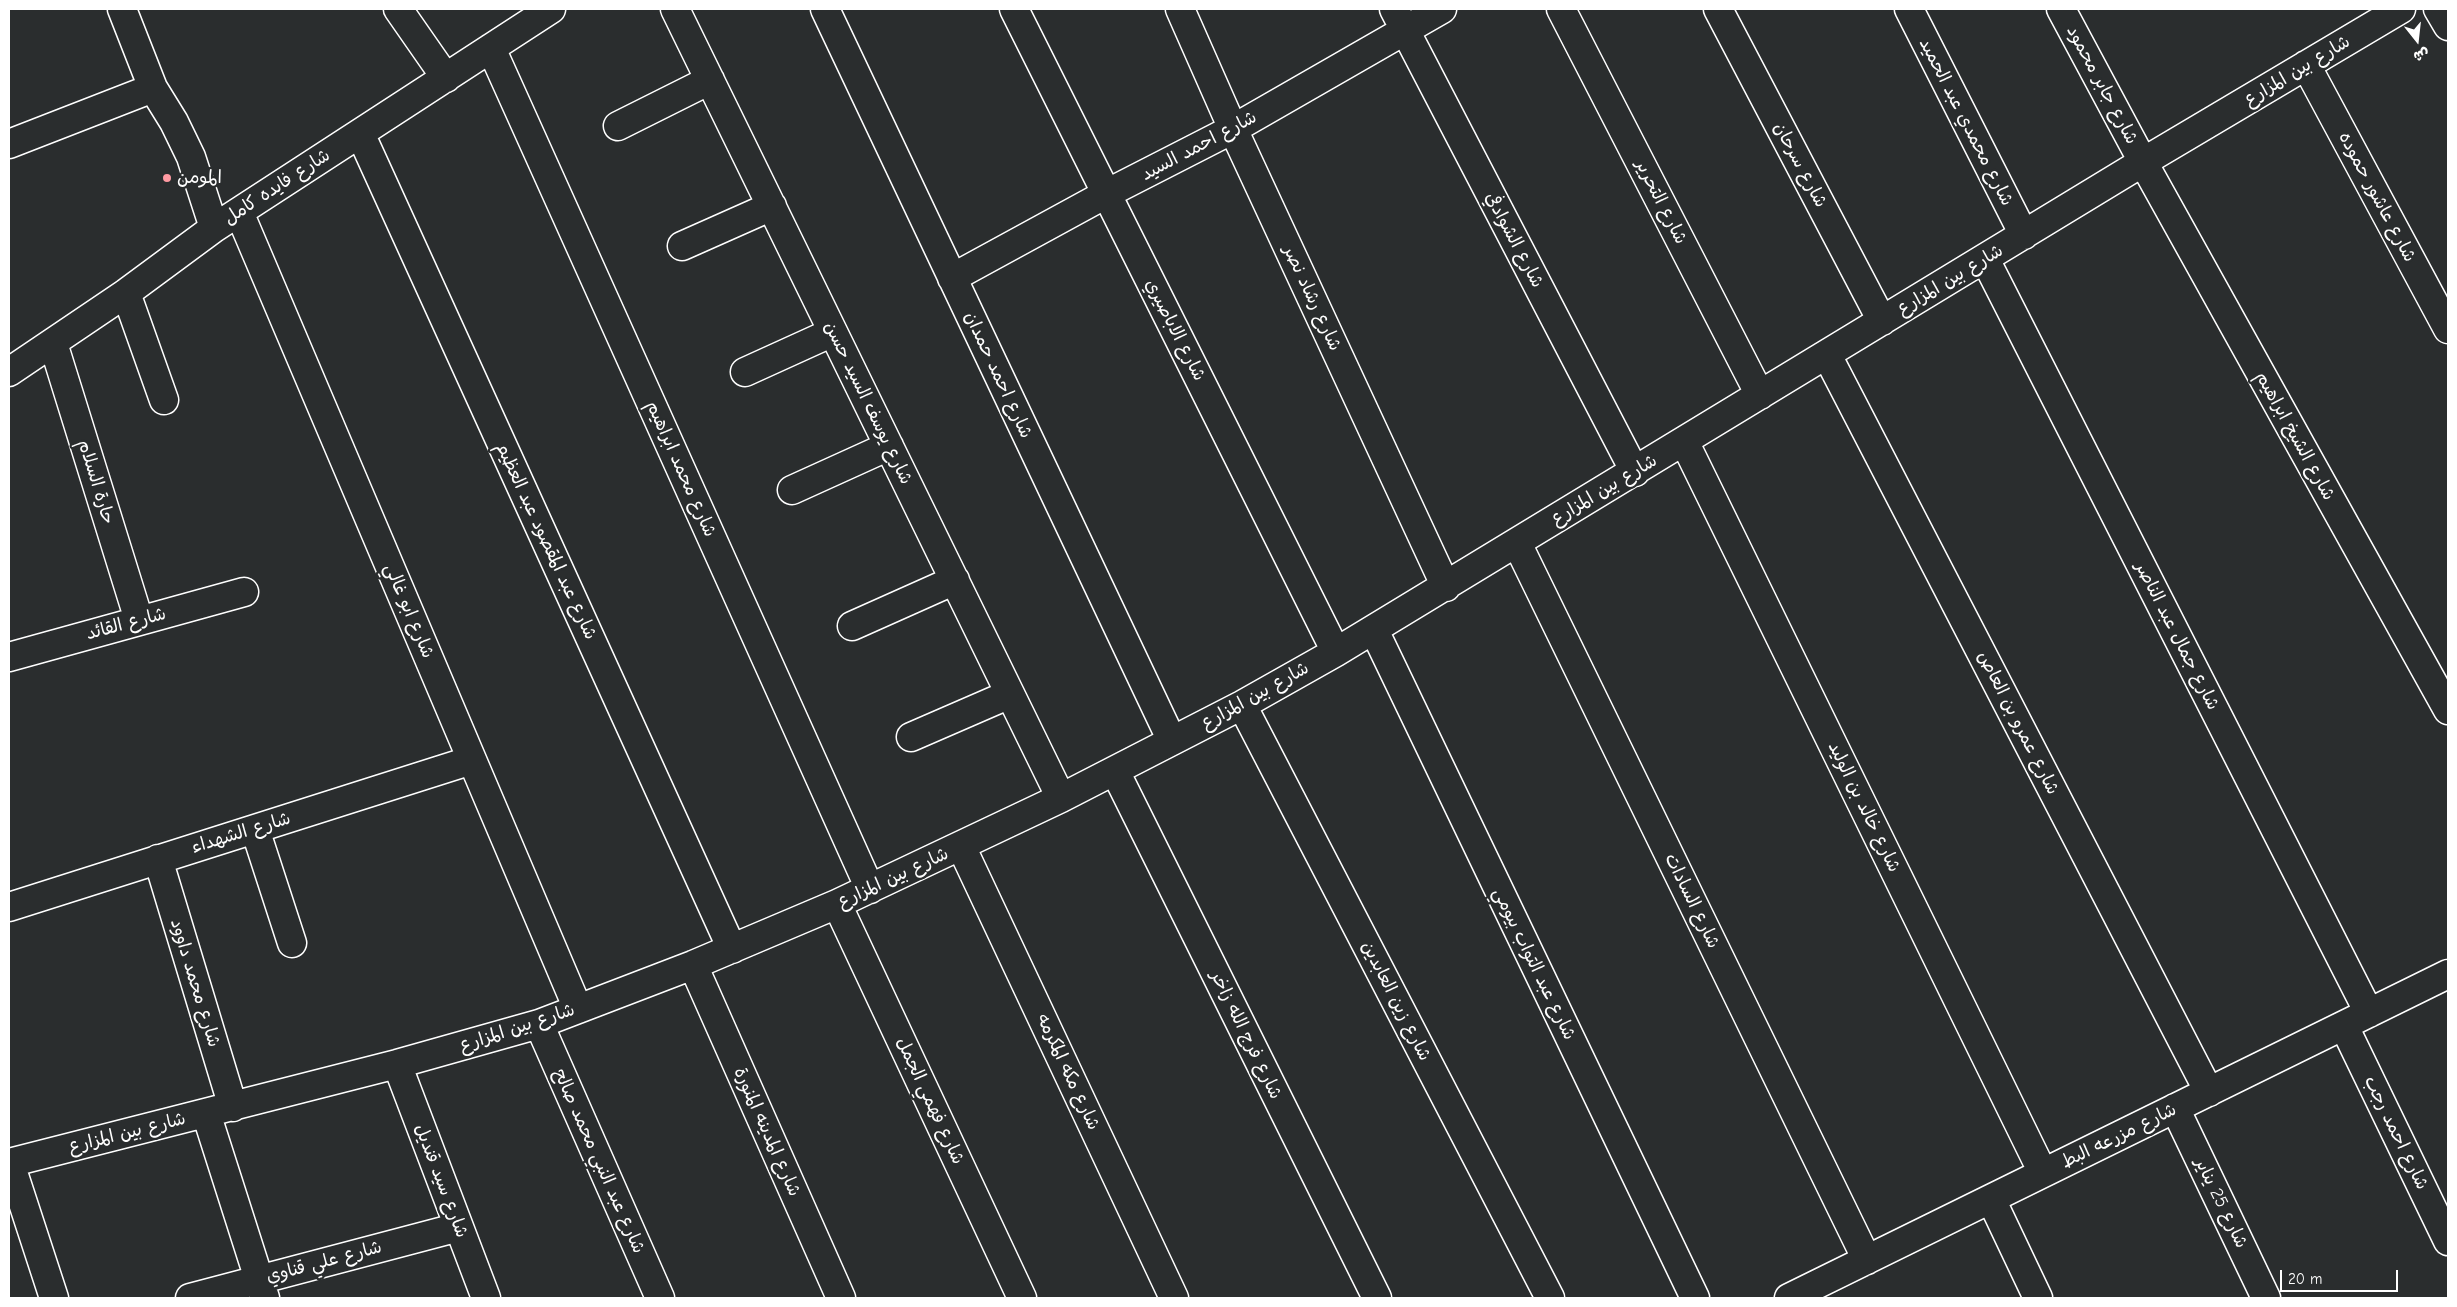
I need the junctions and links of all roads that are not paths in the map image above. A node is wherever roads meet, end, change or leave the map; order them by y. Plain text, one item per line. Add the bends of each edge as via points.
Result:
1 (122, 9) edge
2 (398, 9) edge
3 (551, 9) edge
4 (675, 9) edge
5 (825, 9) edge
6 (1014, 9) edge
7 (1180, 9) edge
8 (1442, 9) edge
9 (1561, 9) edge
10 (1718, 9) edge
11 (1909, 9) edge
12 (2061, 9) edge
13 (2438, 9) edge
14 (2397, 10) edge
15 (1399, 19) edge
16 (2448, 26) edge
17 (491, 48) junction
18 (2306, 65) junction
19 (446, 78) junction
20 (710, 80) junction
21 (153, 88) junction
22 (618, 126) dead end
23 (1233, 129) junction
24 (360, 133) junction
25 (9, 144) edge
26 (2142, 162) junction
27 (1106, 194) junction
28 (772, 206) junction
29 (239, 212) junction
30 (214, 228) junction
31 (2024, 234) junction
32 (682, 246) dead end
33 (1984, 259) junction
34 (952, 278) junction
35 (126, 293) junction
36 (1882, 321) junction
37 (2448, 329) edge
38 (833, 332) junction
39 (53, 343) junction
40 (1827, 354) junction
41 (9, 372) edge
42 (745, 372) dead end
43 (1760, 395) junction
44 (164, 400) dead end
45 (1684, 441) junction
46 (889, 446) junction
47 (1635, 472) junction
48 (792, 490) dead end
49 (1517, 543) junction
50 (955, 580) junction
51 (1446, 587) junction
52 (244, 592) dead end
53 (139, 620) junction
54 (852, 626) dead end
55 (1374, 630) junction
56 (1336, 652) junction
57 (9, 657) edge
58 (1010, 694) junction
59 (1242, 705) junction
60 (2448, 710) edge
61 (911, 737) dead end
62 (1172, 741) junction
63 (472, 760) junction
64 (1116, 771) junction
65 (1062, 798) junction
66 (255, 829) junction
67 (961, 846) junction
68 (158, 860) junction
69 (870, 889) junction
70 (837, 904) junction
71 (9, 907) edge
72 (292, 943) dead end
73 (732, 949) junction
74 (693, 965) junction
75 (2448, 974) edge
76 (578, 1009) junction
77 (2369, 1013) junction
78 (539, 1024) junction
79 (2344, 1026) junction
80 (397, 1064) junction
81 (2209, 1092) junction
82 (233, 1107) junction
83 (2175, 1108) junction
84 (206, 1113) junction
85 (9, 1163) edge
86 (2044, 1173) junction
87 (1991, 1199) junction
88 (459, 1227) junction
89 (2448, 1241) edge
90 (1867, 1260) junction
91 (262, 1289) edge
92 (1820, 1292) edge
93 (54, 1298) edge
94 (190, 1298) edge
95 (486, 1298) edge
96 (660, 1298) edge
97 (840, 1298) edge
98 (1022, 1298) edge
99 (1174, 1298) edge
100 (1377, 1298) edge
101 (1550, 1298) edge
102 (1695, 1298) edge
103 (1789, 1298) edge
104 (2038, 1298) edge
105 (2266, 1298) edge

1 - 21 street
2 - 19 street
3 - 17 street, شارع فايده كامل
4 - 20 street, شارع يوسف السيد حسن
5 - 34 street, شارع احمد حمدان
6 - 27 street, شارع الاباصيري
7 - 23 street, شارع رشاد نصر
8 - 15 street, شارع احمد السيد
9 - 43 street, شارع التحرير
10 - 36 street, شارع سرحان
11 - 31 street, شارع محمدي عبد الحميد
12 - 26 street, شارع جابر محمود
13 - 16 street
14 - 18 street, شارع بين المزارع
15 - 23 street, شارع احمد السيد
15 - 47 street, شارع الشوادفي
17 - 19 street, شارع فايده كامل
17 - 69 street, شارع محمد ابراهيم
18 - 26 street, شارع بين المزارع
18 - 37 street, شارع عاشور حموده
19 - 24 street, شارع فايده كامل
20 - 22 street
20 - 28 street, شارع يوسف السيد حسن
21 - 25 street
21 - 30 street via 191,158
23 - 27 street, شارع احمد السيد
23 - 51 street, شارع رشاد نصر
24 - 29 street, شارع فايده كامل
24 - 73 street, شارع عبد المقصود عبد العظيم
26 - 31 street, شارع بين المزارع
26 - 60 street, شارع الشيخ ابراهيم
27 - 34 street, شارع احمد السيد
27 - 56 street, شارع الاباصيري
28 - 32 street
28 - 38 street, شارع يوسف السيد حسن
29 - 30 street, شارع فايده كامل
29 - 63 street, شارع ابو غالي
30 - 35 street, شارع فايده كامل
31 - 33 street, شارع بين المزارع
33 - 36 street, شارع بين المزارع
33 - 77 street, شارع جمال عبد الناصر
34 - 62 street, شارع احمد حمدان
35 - 39 street, شارع فايده كامل
35 - 44 street
36 - 40 street, شارع بين المزارع
38 - 42 street
38 - 46 street, شارع يوسف السيد حسن
39 - 41 street, شارع فايده كامل
39 - 53 street, حارة السلام
40 - 43 street, شارع بين المزارع
40 - 81 street, شارع عمرو بن العاص
43 - 45 street, شارع بين المزارع
45 - 47 street, شارع بين المزارع
45 - 86 street, شارع خالد بن الوليد
46 - 48 street
46 - 50 street, شارع يوسف السيد حسن
47 - 49 street, شارع بين المزارع
49 - 51 street, شارع بين المزارع
49 - 90 street, شارع السادات
50 - 54 street
50 - 58 street, شارع يوسف السيد حسن
51 - 55 street, شارع بين المزارع
52 - 53 street, شارع القائد
53 - 57 street, شارع القائد
55 - 56 street, شارع بين المزارع
55 - 102 street, شارع عبد التواب بيومي
56 - 59 street, شارع بين المزارع
58 - 61 street
58 - 65 street, شارع يوسف السيد حسن
59 - 62 street, شارع بين المزارع
59 - 101 street, شارع زين العابدين
62 - 64 street, شارع بين المزارع
63 - 66 street, شارع الشهداء
63 - 76 street, شارع ابو غالي
64 - 65 street, شارع بين المزارع
64 - 100 street, شارع فرج الله زاخر
65 - 67 street, شارع بين المزارع
66 - 68 street, شارع الشهداء
66 - 72 street
67 - 69 street, شارع بين المزارع
67 - 99 street, شارع مكه المكرمه
68 - 71 street, شارع الشهداء
68 - 82 street, شارع محمد داوود
69 - 70 street, شارع بين المزارع
70 - 73 street, شارع بين المزارع
70 - 98 street, شارع فهمي الجمل
73 - 74 street, شارع بين المزارع
74 - 76 street, شارع بين المزارع
74 - 97 street, شارع المدينه المنورة
75 - 77 street, شارع مزرعه البط
76 - 78 street, شارع بين المزارع
77 - 79 street, شارع مزرعه البط
78 - 80 street, شارع بين المزارع
78 - 96 street, شارع عبد النبي محمد صالح
79 - 81 street, شارع مزرعه البط
79 - 89 street, شارع احمد رجب
80 - 82 street, شارع بين المزارع
80 - 88 street, شارع سيد قنديل
81 - 83 street, شارع مزرعه البط
82 - 84 street, شارع بين المزارع
83 - 86 street, شارع مزرعه البط
83 - 105 street, شارع 25 يناير
84 - 85 street, شارع بين المزارع
84 - 91 street
85 - 93 street
86 - 87 street, شارع مزرعه البط
87 - 90 street, شارع مزرعه البط
87 - 104 street
88 - 91 street, شارع علي قناوي
88 - 95 street, شارع سيد قنديل
90 - 92 street, شارع مزرعه البط
91 - 94 street, شارع علي قناوي
92 - 103 street, شارع مزرعه البط

